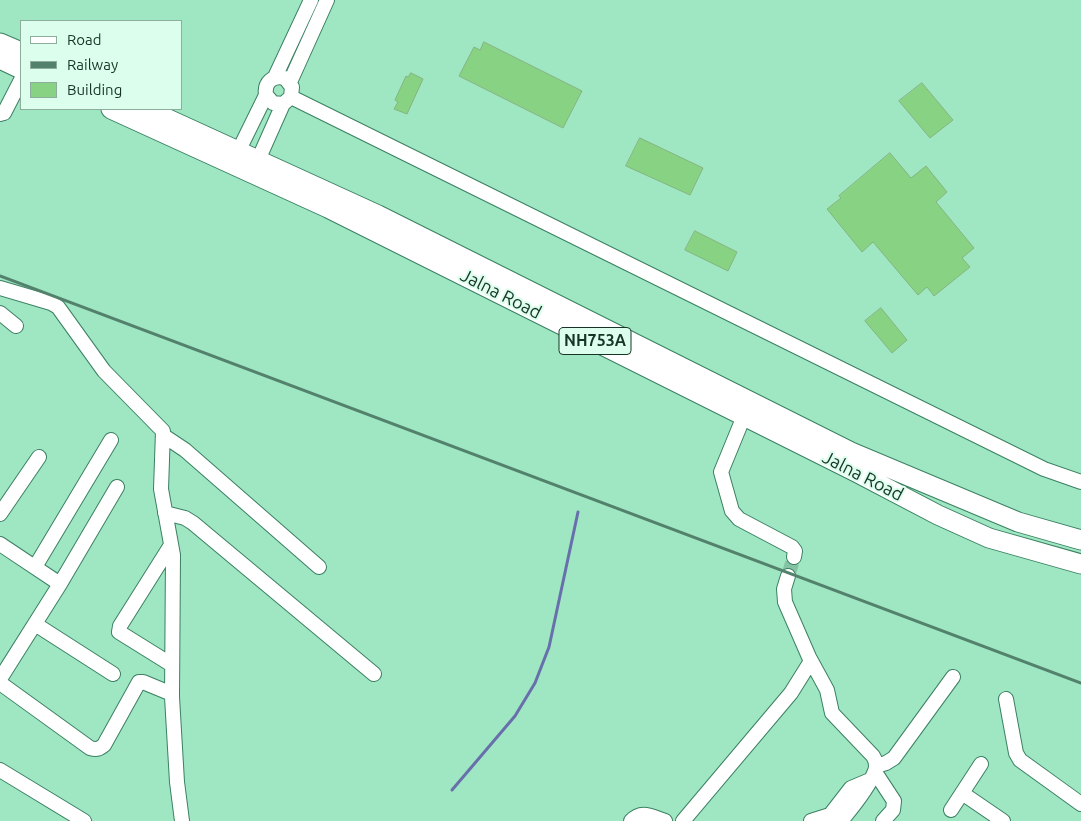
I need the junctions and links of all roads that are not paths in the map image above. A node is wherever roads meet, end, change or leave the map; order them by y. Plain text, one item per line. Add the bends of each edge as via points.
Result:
1 (311, 0) edge
2 (327, 0) edge
3 (0, 42) edge
4 (20, 52) edge
5 (0, 59) edge
6 (20, 68) edge
7 (275, 78) junction
8 (20, 82) edge
9 (290, 82) junction
10 (266, 95) junction
11 (287, 101) junction
12 (114, 110) edge
13 (148, 110) edge
14 (0, 114) edge
15 (236, 158) junction
16 (255, 166) junction
17 (0, 288) edge
18 (0, 313) edge
19 (16, 326) dead end
20 (744, 416) junction
21 (164, 436) junction
22 (112, 440) dead end
23 (39, 457) dead end
24 (1081, 482) edge
25 (117, 488) dead end
26 (165, 513) junction
27 (0, 514) edge
28 (1081, 540) edge
29 (0, 544) edge
30 (171, 545) junction
31 (794, 558) dead end
32 (1081, 564) edge
33 (34, 567) junction
34 (318, 567) dead end
35 (788, 576) tunnel mouth
36 (60, 584) junction
37 (35, 624) junction
38 (811, 661) junction
39 (172, 665) junction
40 (113, 674) dead end
41 (374, 674) dead end
42 (953, 677) dead end
43 (0, 679) edge
44 (0, 683) edge
45 (172, 694) junction
46 (1006, 699) dead end
47 (981, 764) dead end
48 (0, 770) edge
49 (873, 773) junction
50 (962, 793) junction
51 (1081, 804) edge
52 (951, 810) dead end
53 (888, 819) edge
54 (84, 821) edge
55 (182, 821) edge
56 (631, 821) edge
57 (665, 821) edge
58 (683, 821) edge
59 (811, 821) edge
60 (842, 821) edge
61 (1003, 821) edge

1 - 7 street
2 - 9 street
3 - 4 highway
5 - 6 highway
7 - 9 street via 285,78
7 - 10 street via 267,84
8 - 14 street via 4,113
9 - 11 street via 292,87
10 - 11 street via 273,103
10 - 15 street
11 - 16 street
11 - 24 street via 1044,469
12 - 15 highway, Jalna Road / NH753A
13 - 15 highway, Jalna Road / NH753A
15 - 16 highway, Jalna Road / NH753A
16 - 20 highway, Jalna Road / NH753A via 328,208
16 - 28 highway, Jalna Road / NH753A via 378,215 851,452 1018,522
17 - 21 street via 58,307 104,371 160,426
18 - 19 street
20 - 31 street via 721,472 732,511 739,519 792,547
20 - 32 highway, Jalna Road / NH753A via 989,538
21 - 26 street via 160,483
21 - 34 street via 185,450
22 - 33 street
23 - 27 street
25 - 36 street
26 - 30 street
26 - 41 street via 193,523
29 - 33 street
30 - 39 street
30 - 39 street via 119,632
33 - 36 street
35 - 38 street via 785,602
36 - 37 street
37 - 40 street
37 - 43 street
38 - 49 street via 827,690 832,713 873,756
38 - 58 street via 791,693
39 - 45 street
42 - 49 street via 894,758
44 - 45 street via 95,750 104,745 139,682
45 - 55 street
46 - 51 street via 1016,754 1020,760
47 - 50 street
48 - 54 street
49 - 53 street via 894,801
49 - 59 street via 851,788 830,815
49 - 60 street
50 - 52 street
50 - 61 street
56 - 57 street via 638,814

